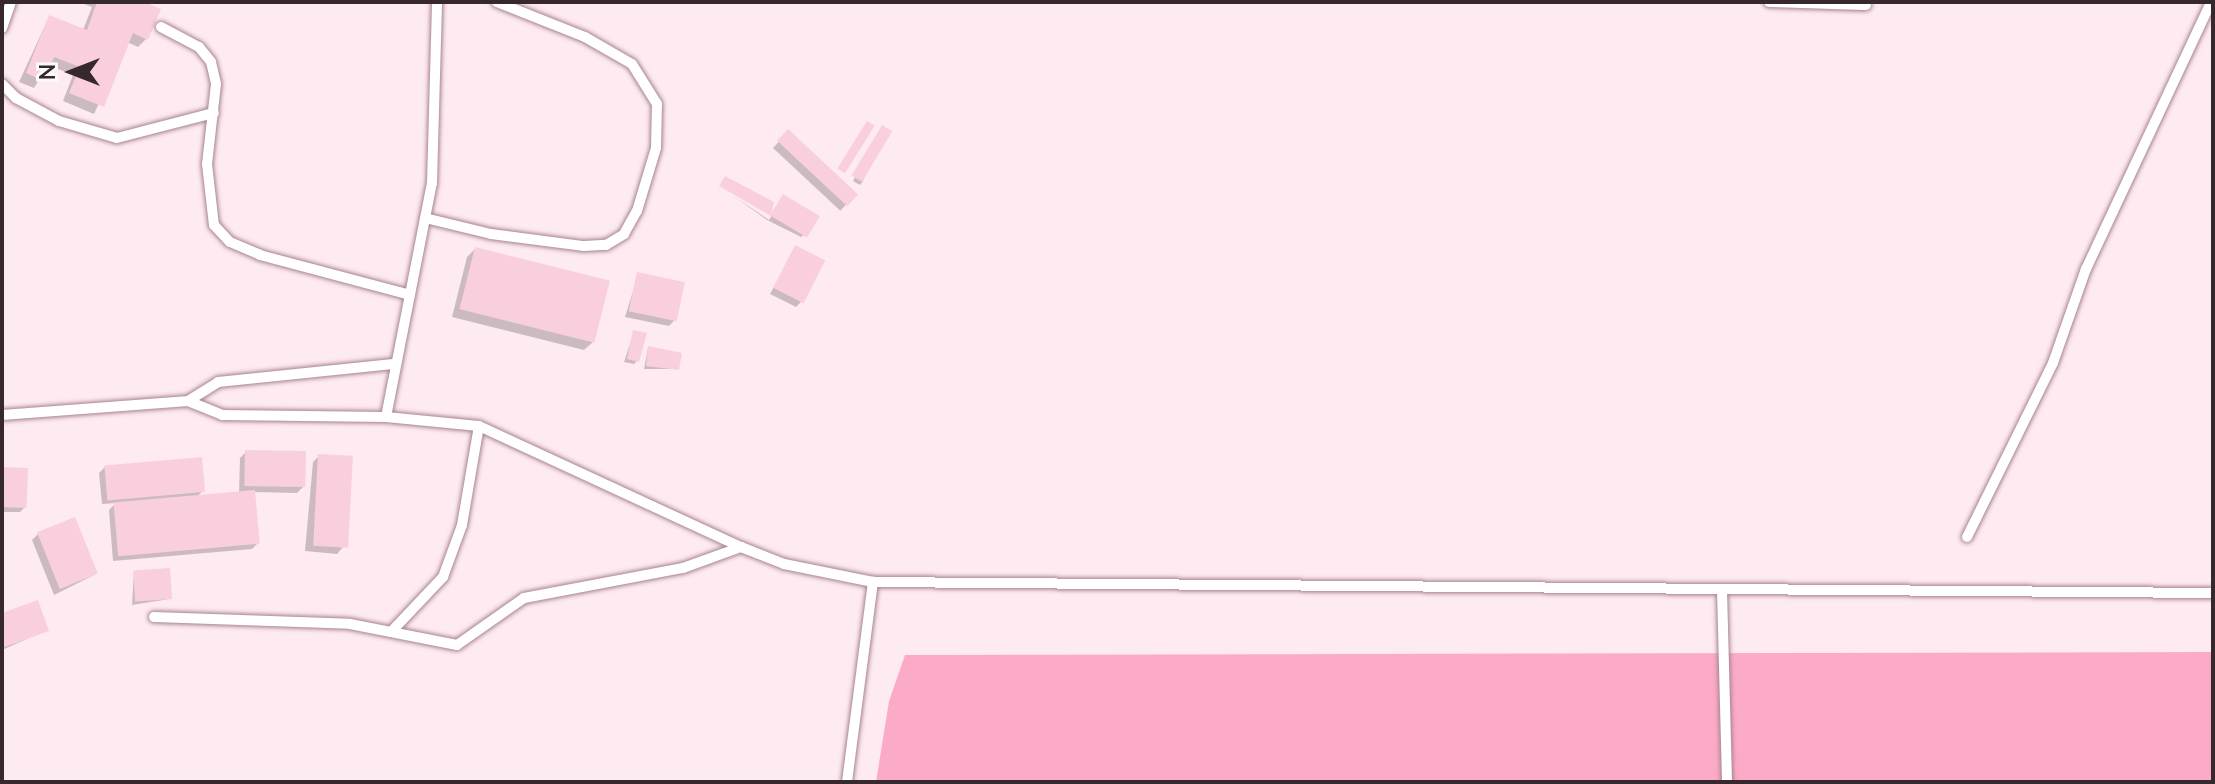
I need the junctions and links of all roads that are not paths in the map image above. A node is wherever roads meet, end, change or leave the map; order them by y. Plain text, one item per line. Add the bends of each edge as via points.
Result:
1 (11, 2) edge
2 (437, 2) edge
3 (497, 2) edge
4 (1769, 2) edge
5 (2211, 2) edge
6 (1866, 5) dead end
7 (161, 27) dead end
8 (2, 28) edge
9 (2, 84) edge
10 (214, 113) junction
11 (425, 218) junction
12 (410, 295) junction
13 (393, 364) junction
14 (188, 401) junction
15 (2, 415) edge
16 (386, 417) junction
17 (479, 426) junction
18 (1967, 537) dead end
19 (741, 547) junction
20 (873, 582) junction
21 (1722, 590) junction
22 (2213, 593) edge
23 (154, 617) dead end
24 (391, 632) junction
25 (847, 782) edge
26 (1727, 782) edge

1 - 8 lane
2 - 11 lane via 432,183
3 - 11 lane via 585,37 632,64 657,104 656,148 637,211 624,234 606,245 584,246 491,234
4 - 6 lane
5 - 18 lane via 2086,269 2053,363
7 - 10 lane via 199,47 211,62
9 - 10 lane via 16,98 59,121 117,138
10 - 12 lane via 208,198 214,225 230,242
11 - 12 lane
12 - 13 lane
13 - 14 lane via 218,382
13 - 16 lane
14 - 15 lane
14 - 16 lane via 222,415
16 - 17 lane
17 - 19 lane
17 - 24 lane via 462,525 443,577
19 - 20 lane
19 - 24 lane via 683,568 524,598 457,645
20 - 21 lane
20 - 25 lane
21 - 22 lane
21 - 26 lane
23 - 24 lane via 350,624

